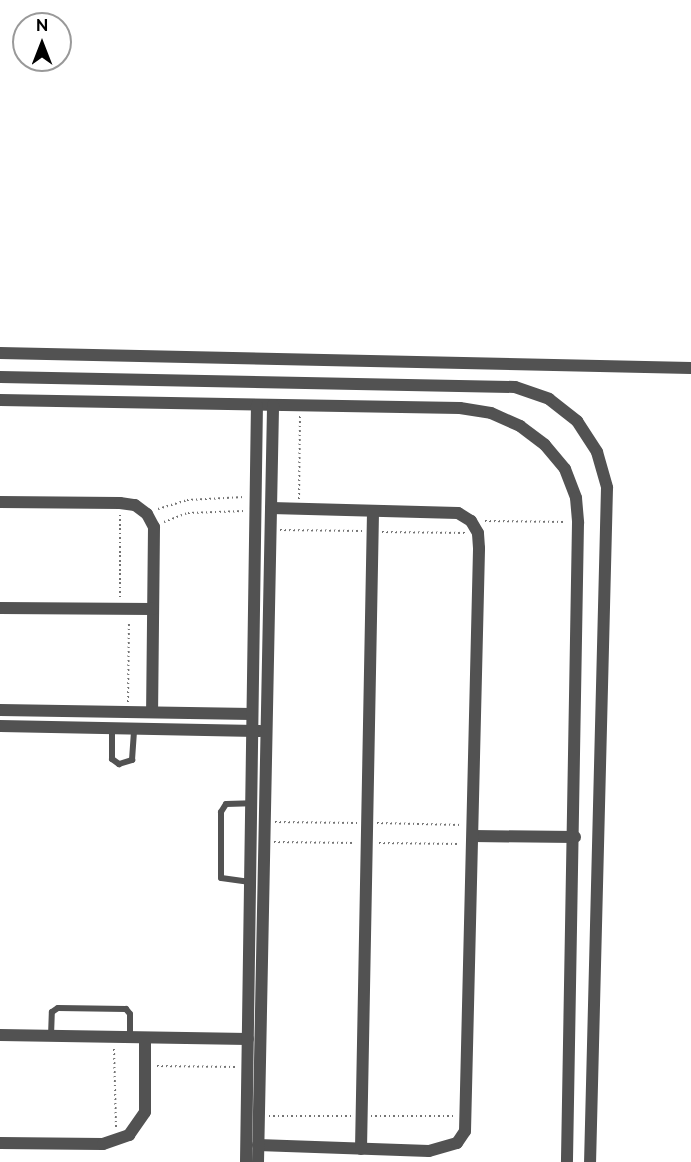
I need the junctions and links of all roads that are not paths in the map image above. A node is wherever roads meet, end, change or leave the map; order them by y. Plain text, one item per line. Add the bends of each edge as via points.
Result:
1 (0, 353) edge
2 (691, 368) edge
3 (0, 377) edge
4 (0, 400) edge
5 (257, 405) junction
6 (273, 405) junction
7 (0, 502) edge
8 (271, 508) junction
9 (373, 511) junction
10 (0, 608) edge
11 (153, 609) junction
12 (0, 710) edge
13 (152, 712) junction
14 (252, 714) junction
15 (0, 726) edge
16 (112, 728) junction
17 (134, 729) junction
18 (252, 731) junction
19 (267, 731) junction
20 (251, 803) junction
21 (473, 836) junction
22 (575, 837) junction
23 (250, 882) junction
24 (0, 1035) edge
25 (51, 1036) junction
26 (130, 1038) junction
27 (145, 1038) junction
28 (248, 1039) junction
29 (0, 1143) edge
30 (258, 1145) junction
31 (361, 1149) junction
32 (245, 1159) edge
33 (258, 1162) edge
34 (567, 1162) edge
35 (590, 1162) edge

1 - 2 street
3 - 35 street via 515,387 549,399 577,421 597,452 607,488
4 - 5 street
5 - 6 street
5 - 14 street
6 - 8 street
6 - 22 street via 460,408 491,413 537,439 565,470 576,498 578,523
7 - 11 street via 135,505 147,514 154,527
8 - 9 street
8 - 19 street
9 - 21 street via 458,513 471,521 478,533
9 - 31 street
10 - 11 street
11 - 13 street
12 - 13 street
13 - 14 street
14 - 18 street
15 - 16 street
16 - 17 street
16 - 17 lane via 112,759 119,764 132,760
17 - 18 street
18 - 19 street
18 - 20 street
19 - 30 street
20 - 23 street
20 - 23 lane via 226,804 221,812 221,878
21 - 22 street
21 - 31 street via 465,1131 457,1143 443,1149
22 - 34 street
23 - 28 street
24 - 25 street
25 - 26 street
25 - 26 lane via 56,1008 122,1009 130,1014
26 - 27 street
27 - 28 street
27 - 29 street via 145,1112 139,1125 117,1142
28 - 32 street
30 - 31 street
30 - 33 street

